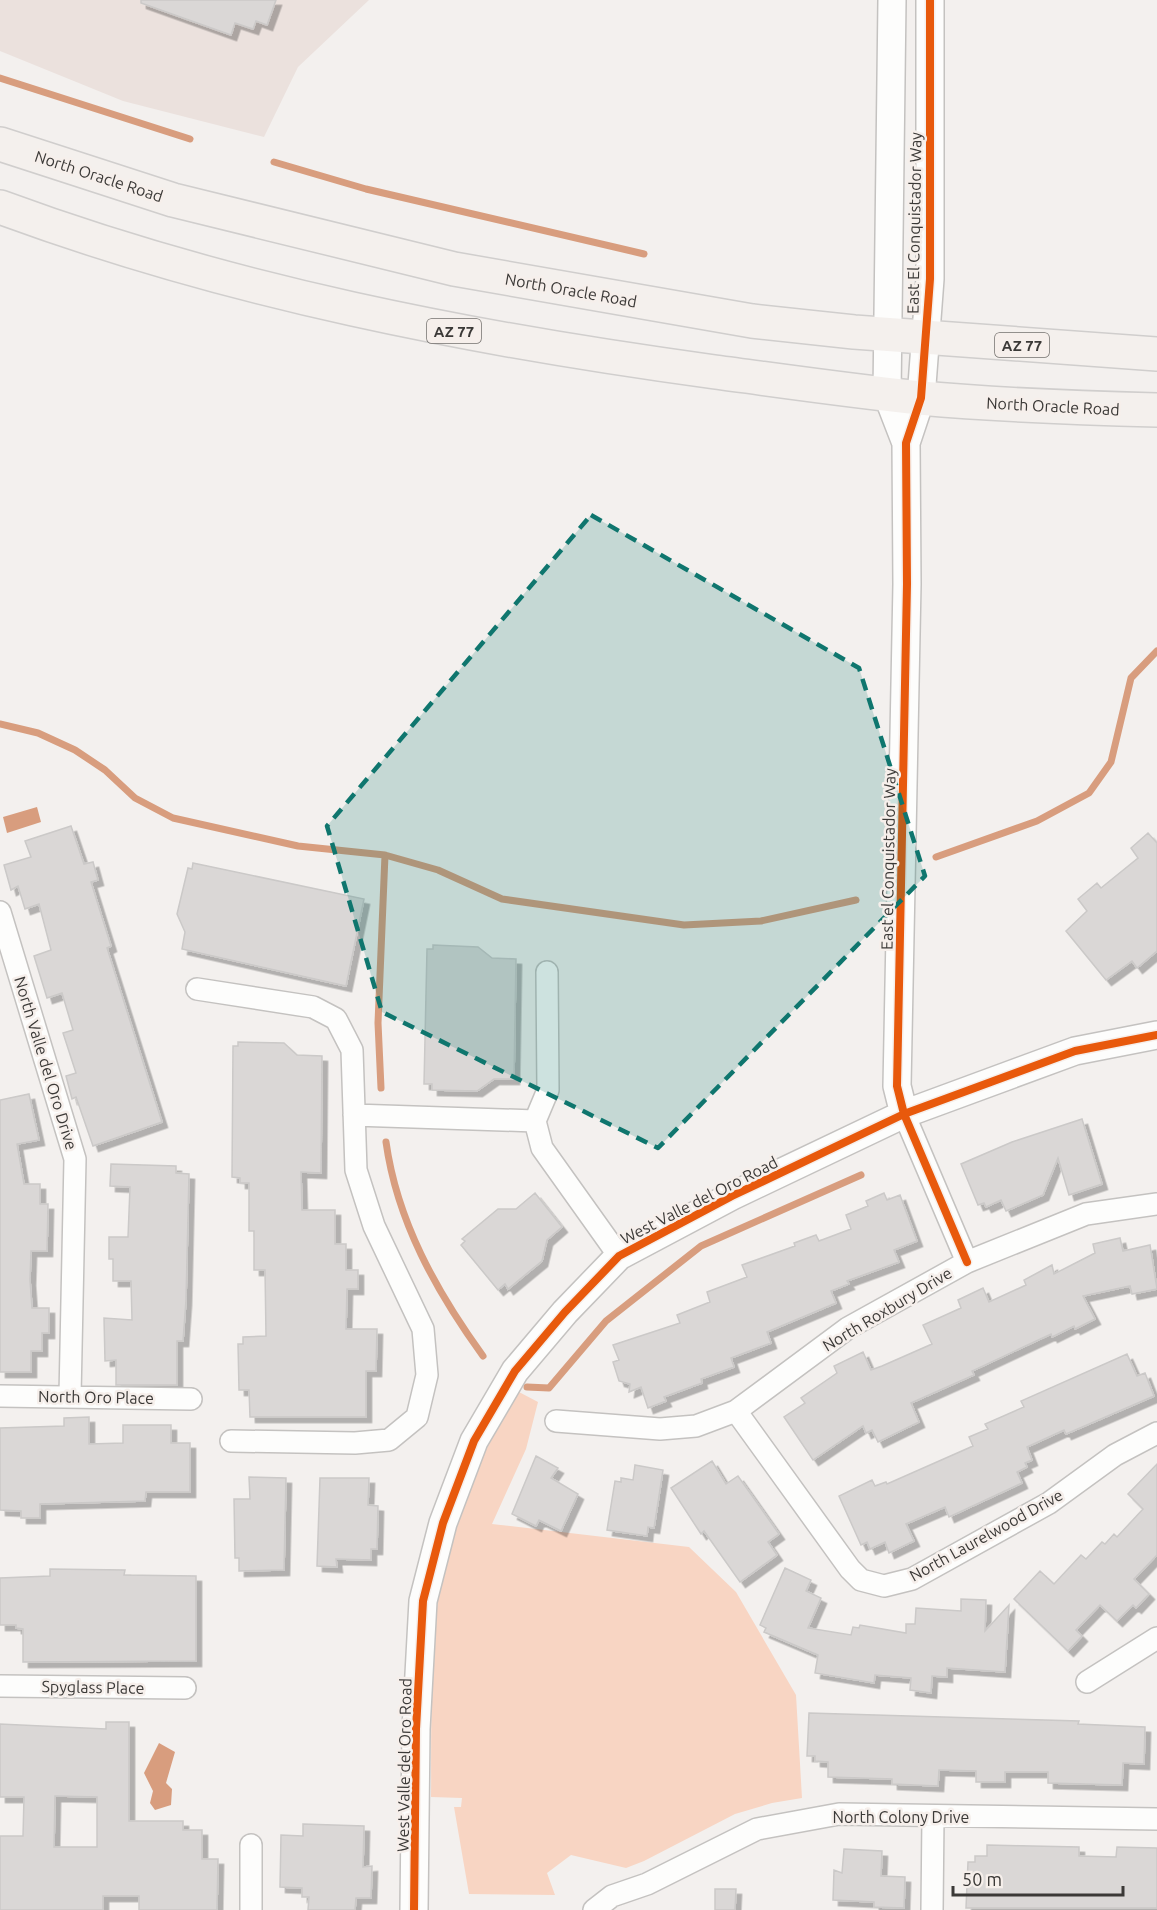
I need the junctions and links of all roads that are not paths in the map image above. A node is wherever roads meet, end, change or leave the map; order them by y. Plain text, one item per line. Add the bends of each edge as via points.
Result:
1 (929, 9) edge
2 (891, 10) edge
3 (0, 144) edge
4 (0, 207) edge
5 (888, 333) junction
6 (925, 337) junction
7 (1157, 354) edge
8 (887, 394) junction
9 (921, 398) junction
10 (1157, 410) edge
11 (906, 443) junction
12 (0, 912) edge
13 (547, 972) dead end
14 (197, 989) dead end
15 (1157, 1035) edge
16 (904, 1114) junction
17 (354, 1115) junction
18 (536, 1121) junction
19 (1157, 1204) edge
20 (619, 1256) junction
21 (967, 1262) junction
22 (0, 1396) edge
23 (70, 1396) junction
24 (191, 1399) dead end
25 (736, 1410) junction
26 (556, 1421) dead end
27 (1157, 1433) edge
28 (231, 1441) dead end
29 (1157, 1638) edge
30 (1088, 1682) dead end
31 (0, 1686) edge
32 (185, 1688) dead end
33 (933, 1817) junction
34 (1157, 1819) edge
35 (251, 1845) dead end
36 (588, 1909) edge
37 (251, 1910) edge
38 (414, 1910) edge
39 (932, 1910) edge

1 - 2 street
1 - 6 street, East El Conquistador Way via 930,279
2 - 5 street, East El Conquistador Way
3 - 5 highway, North Oracle Road / AZ 77 via 173,200 454,269 752,321
4 - 8 highway, North Oracle Road / AZ 77 via 85,239 426,326 622,359
5 - 6 highway, North Oracle Road / AZ 77
5 - 8 street, East El Conquistador Way
6 - 7 highway, North Oracle Road / AZ 77
6 - 9 street, East El Conquistador Way
8 - 9 highway, North Oracle Road / AZ 77
8 - 11 street, East El Conquistador Way
9 - 10 highway, North Oracle Road / AZ 77 via 1056,408
9 - 11 street, East El Conquistador Way
11 - 16 street, East el Conquistador Way via 897,1086
12 - 23 street, North Valle del Oro Drive via 75,1159
13 - 18 street via 548,1090
14 - 17 street via 313,1007 336,1019 352,1050
15 - 16 street, West Valle del Oro Road via 1075,1051
16 - 20 street, West Valle del Oro Road via 732,1196
16 - 21 street, East el Conquistador Way
17 - 18 street
17 - 28 street via 356,1170 374,1227 423,1329 427,1375 417,1417 389,1440
18 - 20 street via 542,1148
19 - 21 street, North Roxbury Drive via 1086,1214
20 - 38 street, West Valle del Oro Road via 514,1371 474,1441 443,1523 423,1601 416,1729
21 - 25 street, North Roxbury Drive via 848,1328
22 - 23 street, North Oro Place
23 - 24 street, North Oro Place
25 - 26 street, North Roxbury Drive via 696,1426 660,1429
25 - 27 street, North Laurelwood Drive via 869,1591 912,1579 1049,1503 1115,1455
29 - 30 street
31 - 32 street, Spyglass Place
33 - 34 street, North Colony Drive
33 - 36 street, North Colony Drive via 839,1814 757,1829
33 - 39 street
35 - 37 street

